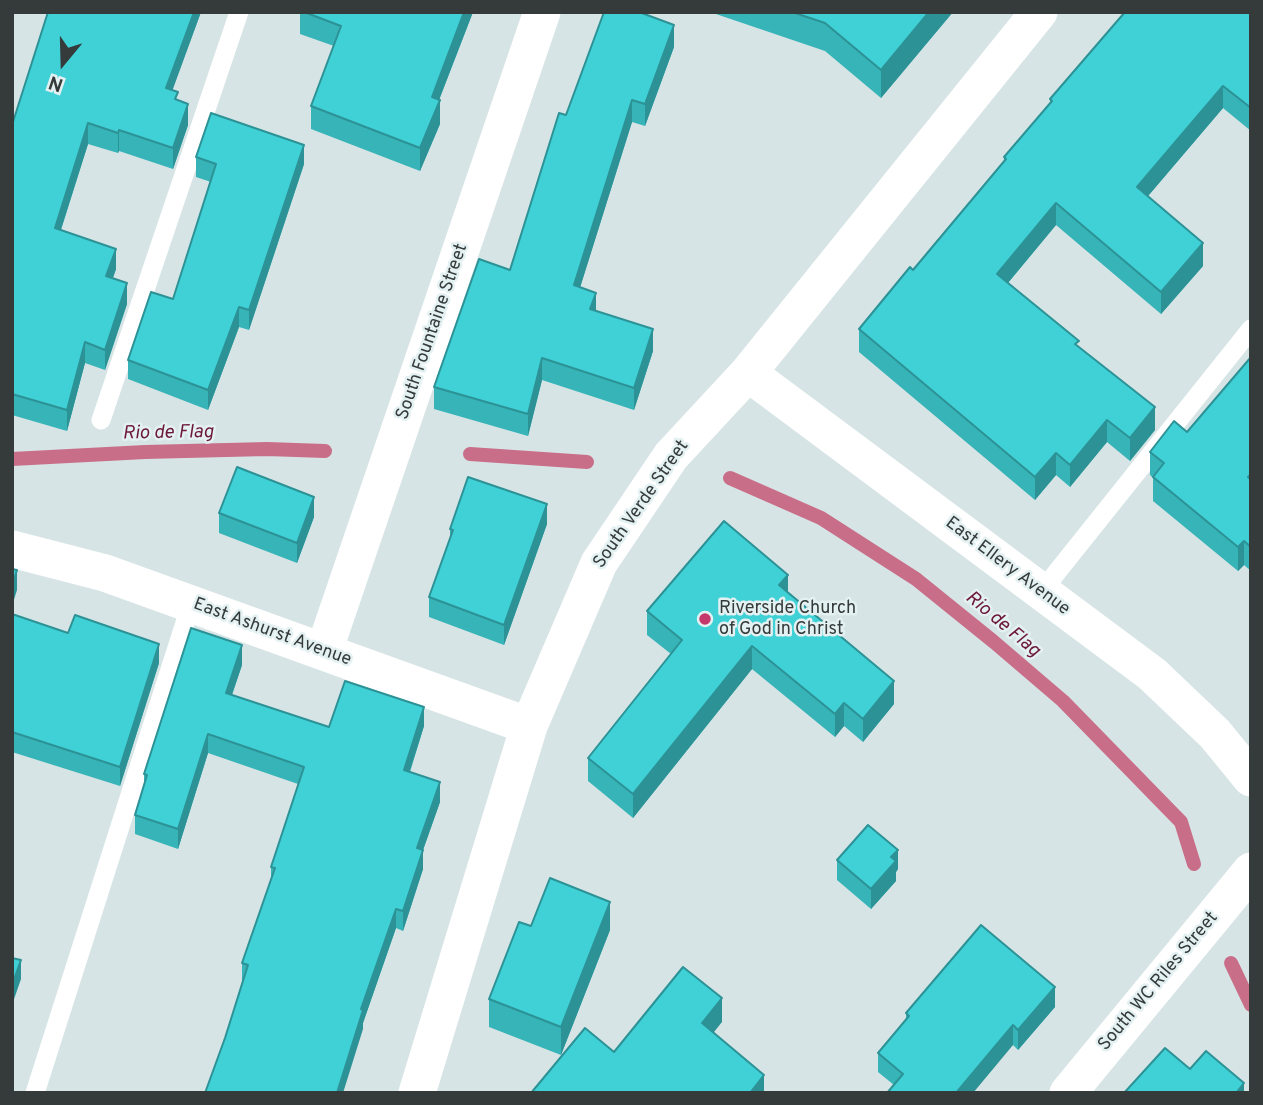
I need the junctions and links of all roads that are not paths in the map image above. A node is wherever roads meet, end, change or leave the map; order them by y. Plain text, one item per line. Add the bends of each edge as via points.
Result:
1 (239, 12) edge
2 (542, 12) edge
3 (1039, 12) edge
4 (1251, 330) edge
5 (748, 373) junction
6 (101, 421) dead end
7 (12, 549) edge
8 (1041, 592) junction
9 (191, 604) junction
10 (324, 651) junction
11 (529, 726) junction
12 (1251, 778) edge
13 (1251, 871) edge
14 (35, 1093) edge
15 (417, 1093) edge
16 (1068, 1093) edge

1 - 6 lane
2 - 10 street, South Fountaine Street
3 - 5 street, South Verde Street
4 - 8 lane
5 - 8 street, East Ellery Avenue
5 - 11 street, South Verde Street via 671,456 599,563
7 - 9 street, East Ashurst Avenue via 105,573
8 - 12 street, East Ellery Avenue via 1152,674 1215,734
9 - 10 street, East Ashurst Avenue
9 - 14 lane
10 - 11 street, East Ashurst Avenue
11 - 15 street, South Verde Street
13 - 16 street, South WC Riles Street

